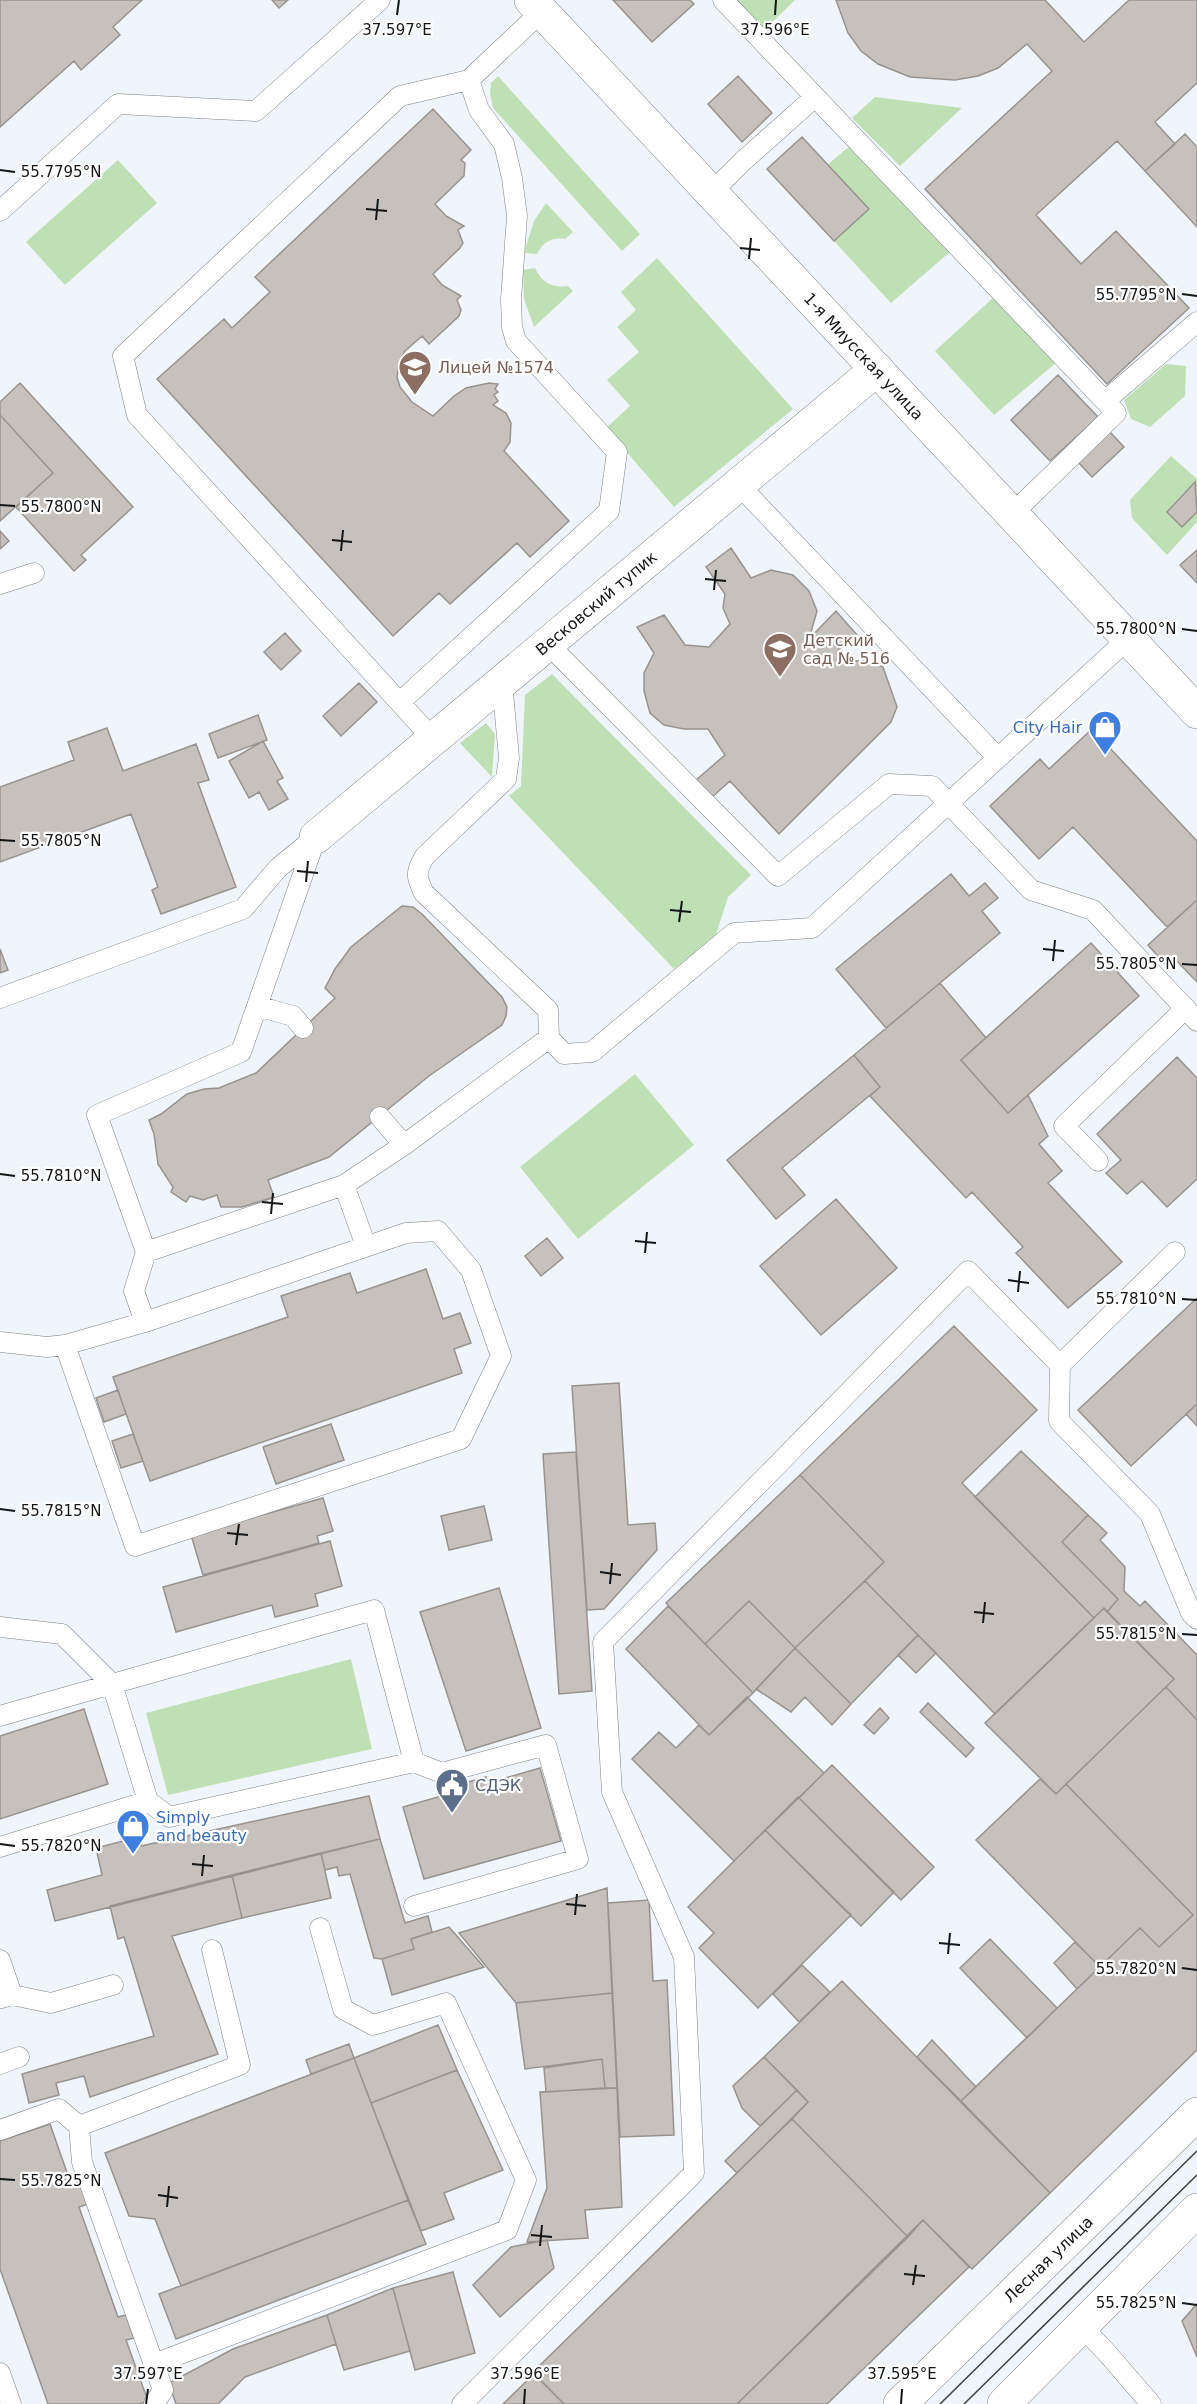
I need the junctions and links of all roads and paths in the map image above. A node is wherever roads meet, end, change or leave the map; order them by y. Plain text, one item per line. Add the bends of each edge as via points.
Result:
1 (380, 0) edge
2 (723, 0) edge
3 (536, 6) edge
4 (469, 80) junction
5 (815, 97) junction
6 (711, 193) junction
7 (0, 211) edge
8 (1197, 322) edge
9 (877, 369) junction
10 (1105, 401) junction
11 (739, 485) junction
12 (1012, 514) junction
13 (34, 573) dead end
14 (0, 584) edge
15 (1128, 639) junction
16 (548, 644) junction
17 (502, 681) junction
18 (400, 702) junction
19 (1197, 712) edge
20 (433, 739) junction
21 (998, 758) junction
22 (949, 803) junction
23 (316, 837) junction
24 (0, 998) edge
25 (257, 1006) junction
26 (1191, 1015) edge
27 (303, 1028) dead end
28 (549, 1038) junction
29 (380, 1117) dead end
30 (404, 1145) junction
31 (1098, 1161) dead end
32 (344, 1185) junction
33 (366, 1246) junction
34 (146, 1252) junction
35 (1175, 1252) dead end
36 (145, 1322) junction
37 (0, 1342) edge
38 (65, 1345) junction
39 (1060, 1365) junction
40 (1197, 1619) edge
41 (0, 1627) edge
42 (112, 1684) junction
43 (0, 1716) edge
44 (414, 1762) junction
45 (148, 1801) junction
46 (0, 1847) edge
47 (414, 1906) dead end
48 (320, 1928) dead end
49 (212, 1950) dead end
50 (0, 1960) edge
51 (113, 1985) dead end
52 (6, 1997) edge
53 (19, 2057) dead end
54 (0, 2064) edge
55 (1197, 2114) edge
56 (80, 2126) junction
57 (0, 2130) edge
58 (1197, 2210) edge
59 (1082, 2327) junction
60 (154, 2364) junction
61 (0, 2373) edge
62 (11, 2404) edge
63 (154, 2404) edge
64 (462, 2404) edge
65 (900, 2404) edge
66 (1004, 2404) edge
67 (1151, 2404) edge

1 - 7 lane via 256,111 118,104
2 - 5 lane
3 - 4 lane
3 - 6 street, 1-я Миусская улица
4 - 18 lane via 479,110 504,144 512,178 517,216 511,299 516,341 617,452 609,511
4 - 18 lane via 400,96 123,356 137,416
5 - 6 lane
5 - 10 lane
6 - 9 street, 1-я Миусская улица
8 - 10 lane
9 - 11 street, Весковский тупик
9 - 12 street, 1-я Миусская улица
10 - 12 lane via 1116,413
11 - 16 street, Весковский тупик
11 - 21 lane
12 - 15 street, 1-я Миусская улица
13 - 14 lane
15 - 19 street, 1-я Миусская улица
15 - 21 lane
16 - 17 street, Весковский тупик
16 - 22 lane via 778,876 889,784 932,786
17 - 20 street, Весковский тупик
17 - 28 lane via 509,758 506,779 425,856 417,879 424,893 548,1010
18 - 20 lane
20 - 23 street, Весковский тупик
21 - 22 lane
22 - 26 lane via 1031,890 1093,910
22 - 28 lane via 812,928 734,933 592,1052 564,1054
23 - 24 lane via 278,867 243,909
23 - 25 lane
25 - 27 lane via 293,1016
25 - 34 lane via 241,1052 97,1115
26 - 31 lane via 1064,1126
28 - 30 lane
29 - 30 lane
30 - 32 lane
32 - 33 lane
32 - 34 lane
33 - 36 lane
33 - 38 lane via 406,1233 438,1231 471,1270 501,1356 461,1438 135,1546
34 - 36 lane via 134,1291
35 - 39 lane
36 - 38 lane
37 - 38 lane
39 - 40 lane via 1059,1421 1150,1514 1191,1613
39 - 64 lane via 968,1271 603,1642 612,1792 684,1957 694,2173
41 - 42 lane via 62,1634
42 - 43 lane
42 - 44 lane via 375,1610
42 - 45 lane
44 - 45 lane via 169,1817
44 - 47 lane via 442,1773 546,1745 578,1859
45 - 46 lane
48 - 60 lane via 343,2009 373,2025 446,2003 526,2180 511,2220 507,2230
49 - 56 lane via 240,2065
50 - 52 lane
51 - 52 lane via 51,2003
53 - 54 lane
55 - 65 street, Лесная улица
56 - 57 lane via 59,2109
56 - 60 lane via 82,2162
58 - 59 street
59 - 66 street
59 - 67 lane
60 - 63 lane via 163,2390
61 - 62 lane

